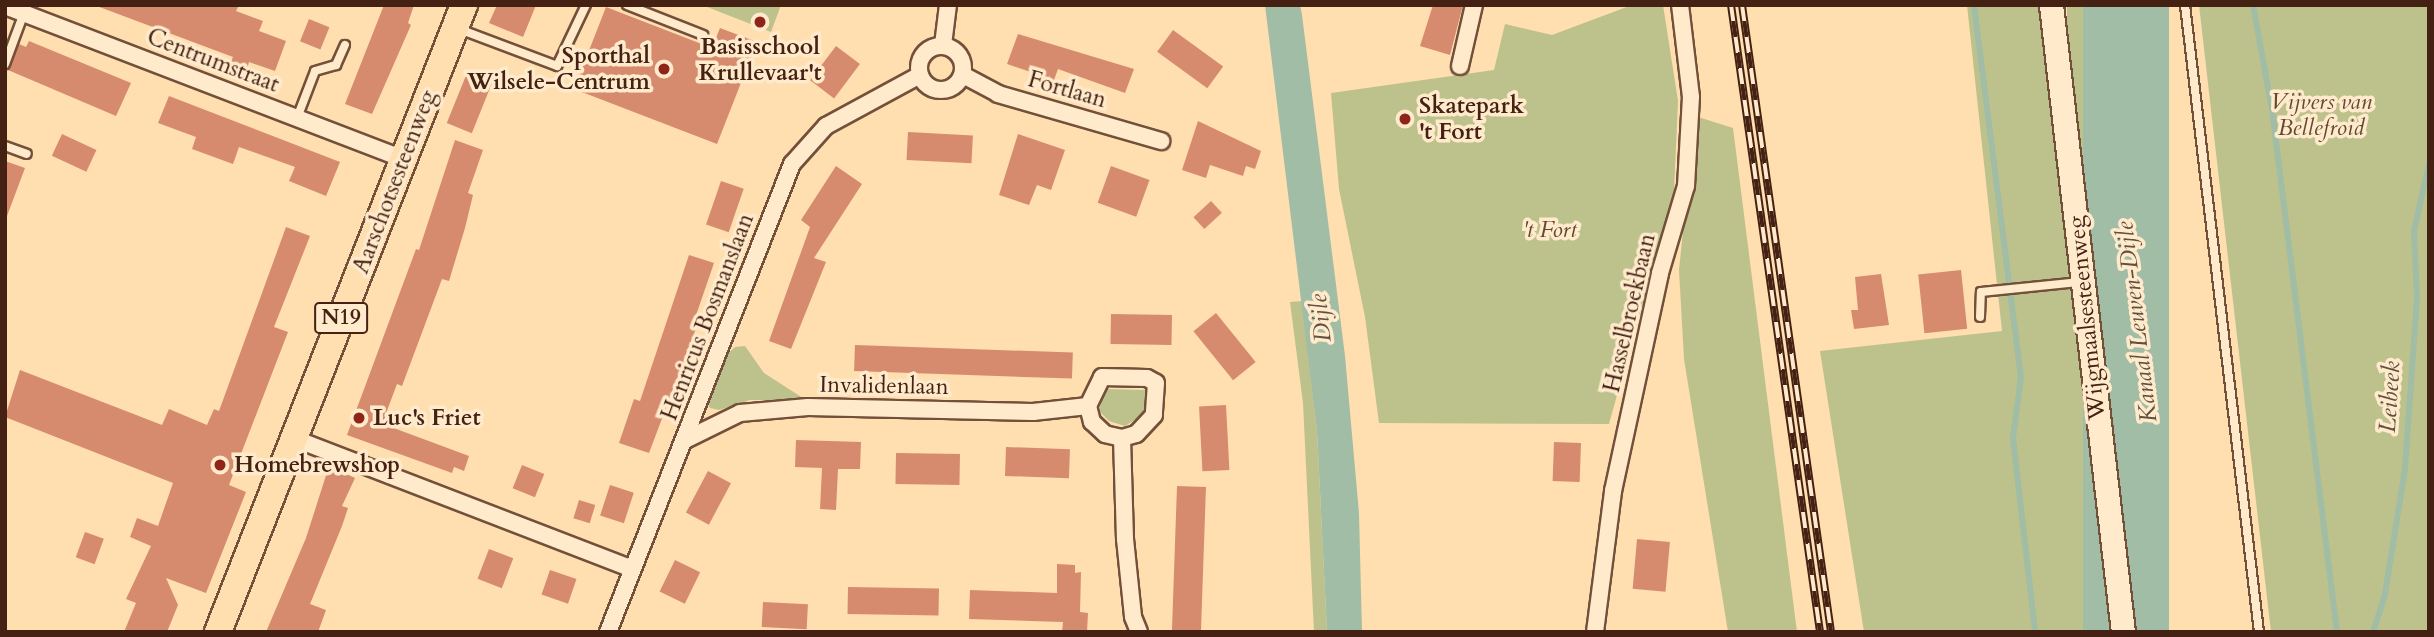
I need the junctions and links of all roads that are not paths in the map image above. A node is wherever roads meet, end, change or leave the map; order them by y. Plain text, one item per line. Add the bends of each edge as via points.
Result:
1 (586, 5) edge
2 (626, 5) edge
3 (948, 5) edge
4 (1474, 5) edge
5 (1680, 5) edge
6 (2051, 5) edge
7 (2185, 5) edge
8 (5, 6) edge
9 (25, 9) edge
10 (459, 16) edge
11 (703, 35) dead end
12 (345, 45) dead end
13 (943, 46) junction
14 (5, 64) edge
15 (1460, 66) dead end
16 (919, 75) junction
17 (963, 75) junction
18 (297, 118) junction
19 (1161, 141) dead end
20 (5, 146) edge
21 (27, 155) dead end
22 (404, 159) junction
23 (2083, 282) junction
24 (1980, 317) dead end
25 (1088, 406) junction
26 (293, 438) junction
27 (1122, 438) junction
28 (685, 440) junction
29 (632, 569) junction
30 (1133, 627) edge
31 (218, 632) edge
32 (608, 632) edge
33 (1595, 632) edge
34 (2123, 632) edge
35 (2259, 632) edge

1 - 10 lane via 557,66
2 - 11 lane
3 - 13 street
4 - 15 street
5 - 33 street, Hasselbroekbaan via 1691,97 1686,186 1660,273 1613,491
6 - 23 street, Wijgmaalsesteenweg
7 - 35 lane
8 - 9 street, Centrumstraat
9 - 14 lane
9 - 18 street, Centrumstraat
10 - 22 main road, Aarschotsesteenweg / N19
12 - 18 lane via 336,65 315,71
13 - 16 street, Henricus Bosmanslaan via 923,54
13 - 17 street via 961,58
16 - 17 street via 928,86 943,90
16 - 28 street, Henricus Bosmanslaan via 826,126 792,164
17 - 19 street, Fortlaan via 1024,102
18 - 22 street, Centrumstraat
20 - 21 lane
22 - 26 main road, Aarschotsesteenweg / N19
23 - 24 lane via 1981,292
23 - 34 street, Wijgmaalsesteenweg
25 - 27 street via 1093,422 1105,434
25 - 27 street via 1102,377 1147,378 1156,383 1157,396 1147,425
25 - 28 street, Invalidenlaan via 1033,412 794,408 740,413
26 - 29 street
26 - 31 main road, Aarschotsesteenweg / N19
27 - 30 street
28 - 29 street, Henricus Bosmanslaan
29 - 32 street, Henricus Bosmanslaan

